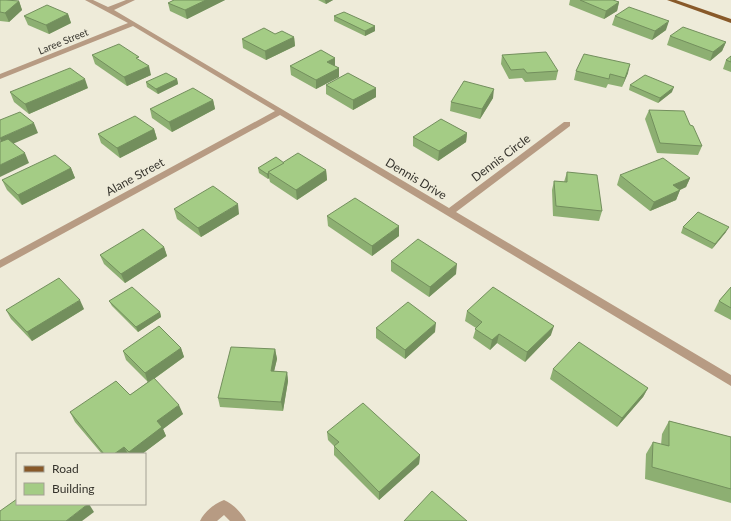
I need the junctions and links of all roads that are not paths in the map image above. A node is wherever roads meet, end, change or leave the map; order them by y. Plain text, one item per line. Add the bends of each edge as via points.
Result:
1 (88, 0) edge
2 (132, 0) edge
3 (670, 0) edge
4 (110, 9) junction
5 (731, 21) edge
6 (133, 23) junction
7 (0, 77) edge
8 (281, 112) junction
9 (567, 124) dead end
10 (450, 212) junction
11 (0, 264) edge
12 (731, 381) edge
13 (207, 521) edge
14 (239, 521) edge

1 - 4 street, Dennis Drive
2 - 4 street
3 - 5 main road
4 - 6 street, Dennis Drive
6 - 7 street, Laree Street
6 - 8 street, Dennis Drive
8 - 10 street, Dennis Drive
8 - 11 street, Alane Street
9 - 10 street, Dennis Circle
10 - 12 street, Dennis Drive
13 - 14 street via 224,506

